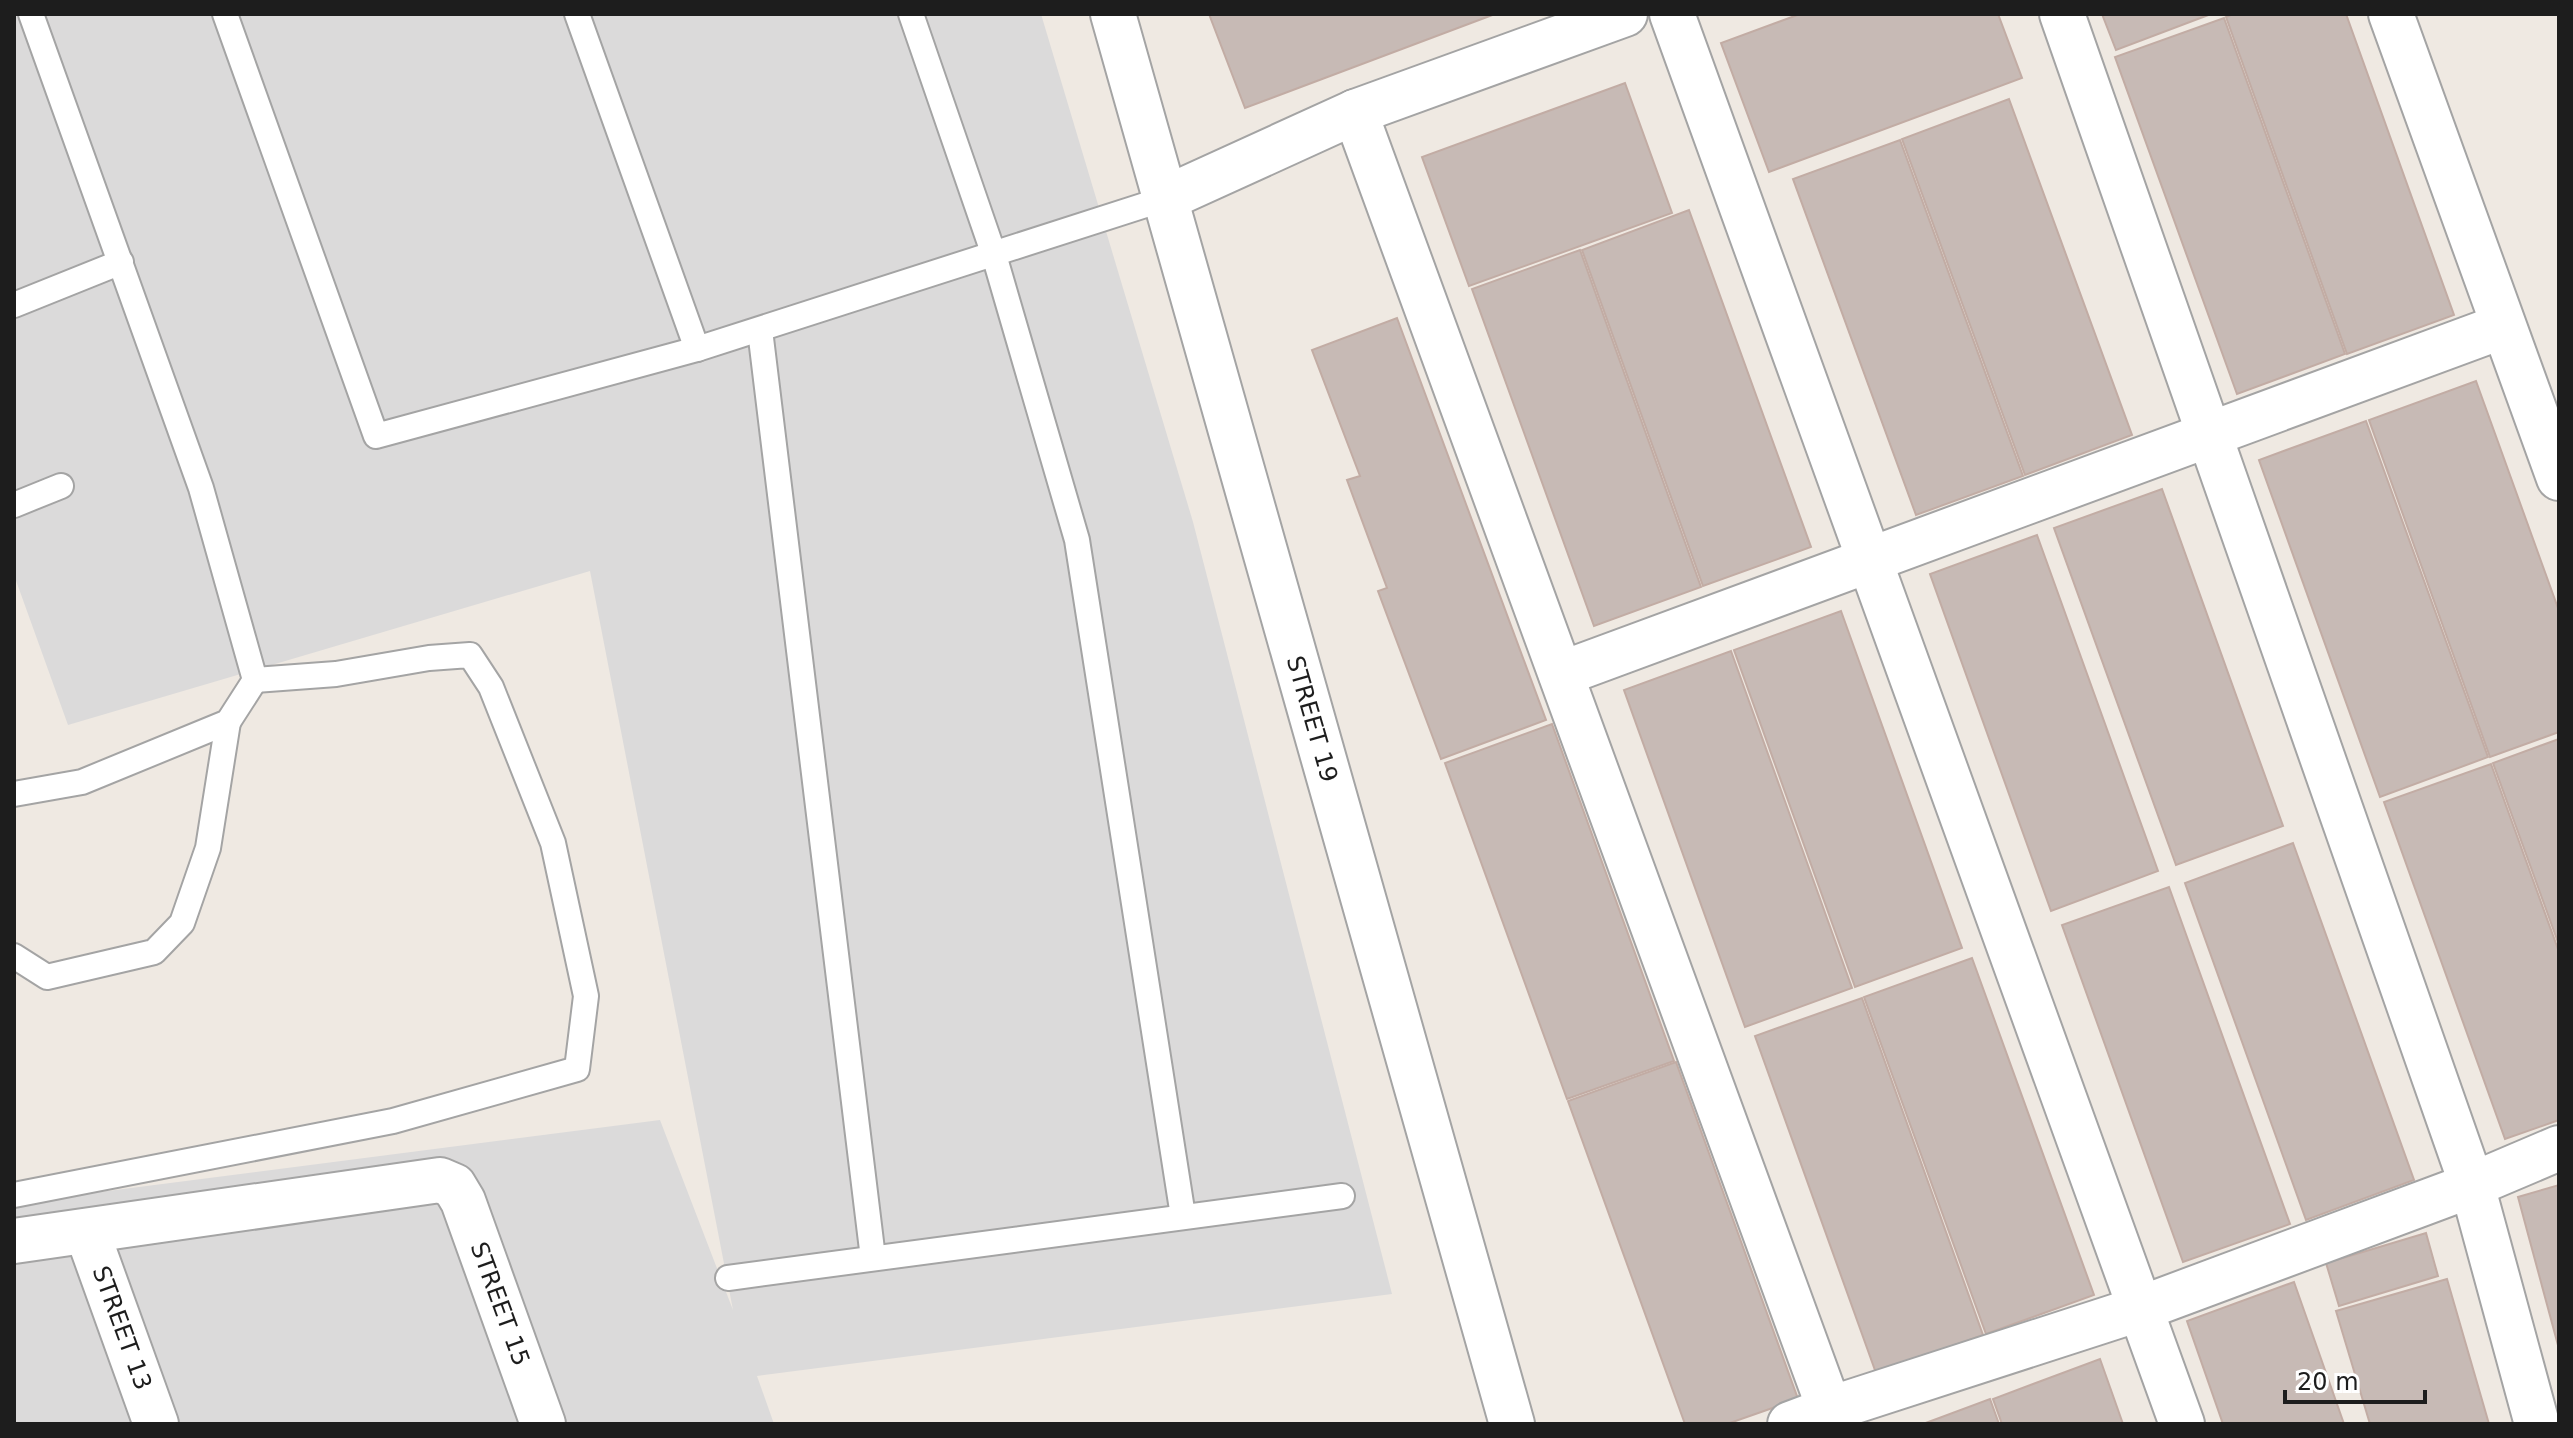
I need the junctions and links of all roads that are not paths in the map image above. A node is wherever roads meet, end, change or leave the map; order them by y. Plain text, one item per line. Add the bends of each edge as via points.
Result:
1 (31, 14) edge
2 (225, 14) edge
3 (577, 14) edge
4 (911, 14) edge
5 (1113, 14) edge
6 (1672, 14) edge
7 (2062, 14) edge
8 (2391, 14) edge
9 (1605, 17) edge
10 (1355, 112) junction
11 (1164, 199) junction
12 (994, 255) junction
13 (121, 262) junction
14 (14, 305) edge
15 (2503, 326) junction
16 (760, 330) junction
17 (697, 349) junction
18 (2208, 435) junction
19 (2559, 478) edge
20 (61, 486) dead end
21 (14, 505) edge
22 (1869, 561) junction
23 (1561, 674) junction
24 (255, 680) junction
25 (228, 722) junction
26 (14, 794) edge
27 (14, 956) edge
28 (2559, 1148) edge
29 (2472, 1185) junction
30 (14, 1195) edge
31 (1342, 1196) dead end
32 (1183, 1216) junction
33 (87, 1232) junction
34 (14, 1241) edge
35 (873, 1258) junction
36 (728, 1278) dead end
37 (2142, 1308) junction
38 (1832, 1416) edge
39 (156, 1424) edge
40 (543, 1424) edge
41 (1512, 1424) edge
42 (1790, 1424) edge
43 (2182, 1424) edge
44 (2537, 1424) edge

1 - 13 lane
2 - 17 lane via 376,436
3 - 17 lane
4 - 12 lane
5 - 11 street, STREET 19
6 - 22 street
7 - 18 street
8 - 15 street
9 - 10 street
10 - 11 street
10 - 23 street
11 - 12 lane
11 - 41 street, STREET 19
12 - 16 lane
12 - 32 lane via 1077,540
13 - 14 lane
13 - 24 lane via 201,488
15 - 18 street
15 - 19 street
16 - 17 lane
16 - 35 lane
18 - 22 street
18 - 29 street
20 - 21 lane
22 - 23 street
22 - 37 street
23 - 38 street
24 - 25 lane
24 - 30 lane via 470,655 491,687 553,843 586,996 577,1069 393,1121
25 - 26 lane via 82,782
25 - 27 lane via 208,848 182,923 154,952 47,977
28 - 29 street
29 - 37 street
29 - 44 street
31 - 32 lane
32 - 35 lane
33 - 34 street
33 - 39 street, STREET 13
33 - 40 street, STREET 15 via 440,1180 454,1186 463,1201
35 - 36 lane
37 - 38 street
37 - 43 street
38 - 42 street

